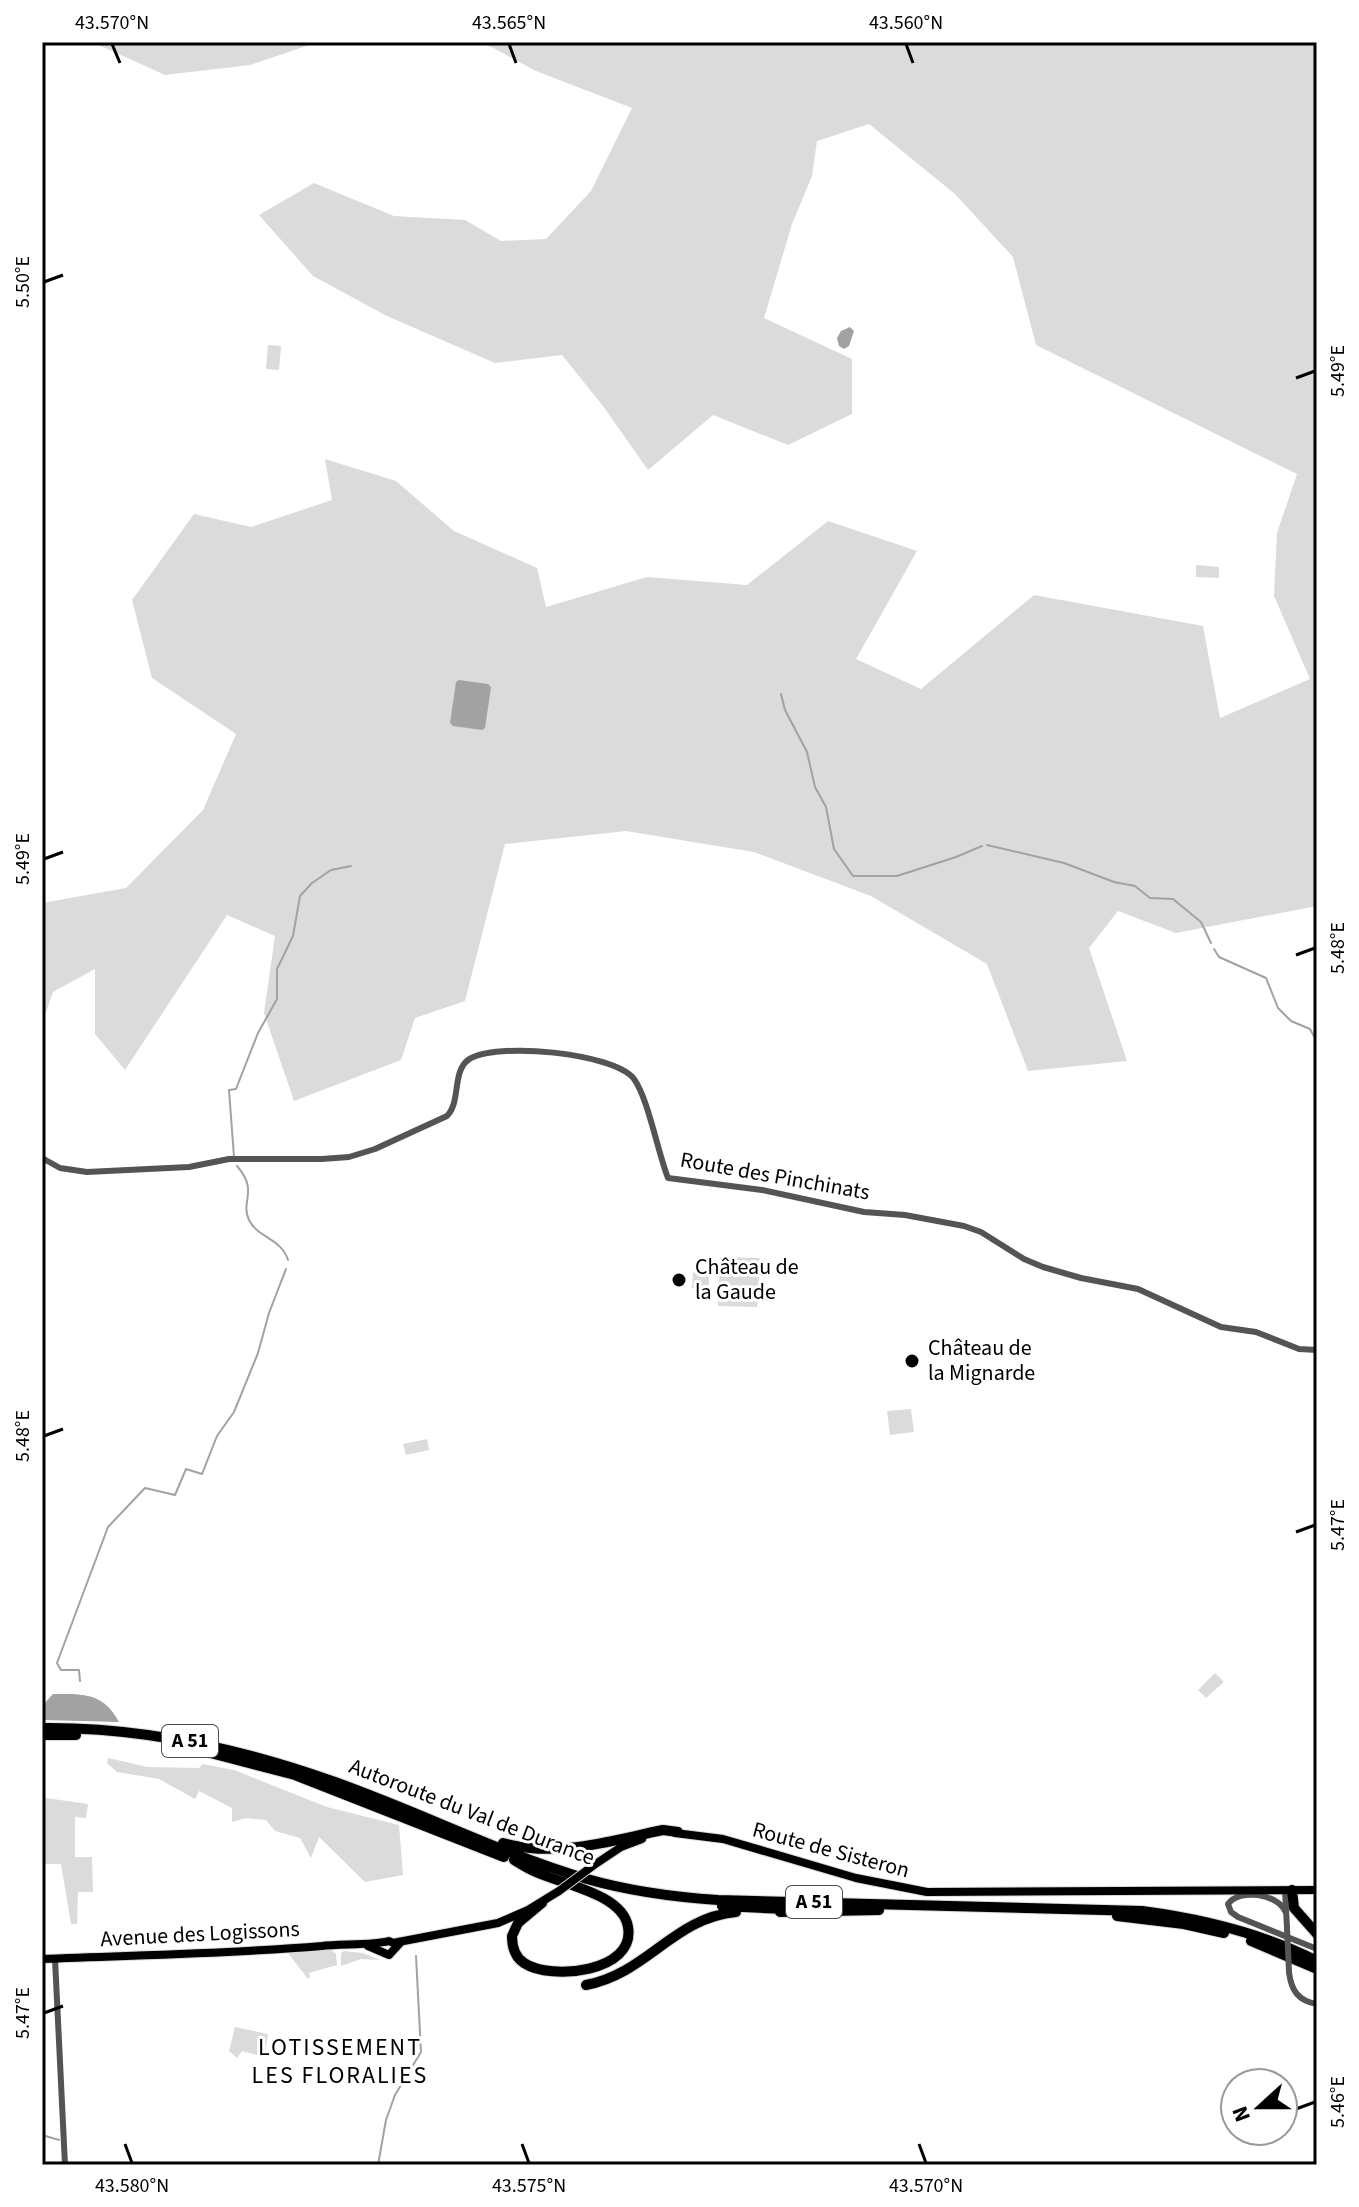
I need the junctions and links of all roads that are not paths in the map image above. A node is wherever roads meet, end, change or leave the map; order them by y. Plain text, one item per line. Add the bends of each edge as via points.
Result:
1 (42, 1158) edge
2 (1317, 1350) edge
3 (42, 1648) edge
4 (42, 1671) edge
5 (42, 1728) edge
6 (42, 1735) edge
7 (333, 1781) junction
8 (678, 1832) junction
9 (514, 1860) junction
10 (1317, 1891) edge
11 (1288, 1892) junction
12 (542, 1903) junction
13 (879, 1910) junction
14 (1285, 1911) junction
15 (1317, 1934) edge
16 (394, 1945) joint
17 (1317, 1949) edge
18 (42, 1959) edge
19 (55, 1959) junction
20 (1317, 1961) edge
21 (1317, 1969) edge
22 (586, 1985) dead end
23 (1317, 2004) edge
24 (65, 2165) edge

1 - 2 street, Route des Pinchinats via 60,1168 87,1172 189,1167 229,1159 349,1157 447,1116 454,1108 463,1066 471,1058 515,1050 562,1053 621,1068 633,1077 668,1178 964,1226 1043,1267 1138,1289 1221,1327
3 - 4 street
5 - 7 highway, Autoroute du Val de Durance / A 51 via 183,1740
6 - 9 highway, Autoroute du Val de Durance / A 51 via 144,1741 243,1760 362,1799
7 - 8 highway via 496,1841 534,1849 570,1849 663,1830
7 - 20 highway, Autoroute du Val de Durance / A 51 via 550,1867 629,1889 718,1900 1142,1911 1211,1922
8 - 11 main road, Route de Sisteron via 919,1891
8 - 12 main road, Route de Sisteron, bridge via 634,1841
9 - 12 highway via 611,1902 626,1917 627,1942 616,1958 596,1967 539,1969 526,1964 513,1947 513,1932
9 - 13 highway, Autoroute du Val de Durance / A 51 via 616,1893 682,1904
10 - 11 main road, Route de Sisteron
11 - 14 street
11 - 15 highway via 1294,1908
12 - 16 main road, Route de Sisteron via 498,1923
13 - 21 highway, Autoroute du Val de Durance / A 51 via 1148,1919 1249,1941
13 - 22 highway via 712,1916 679,1932 626,1972
14 - 17 street via 1270,1897 1237,1897 1228,1904 1238,1917
14 - 23 street, bridge via 1295,1993
16 - 19 main road, Avenue des Logissons via 389,1941 382,1947 359,1943
18 - 19 main road, Avenue des Logissons
19 - 24 street

